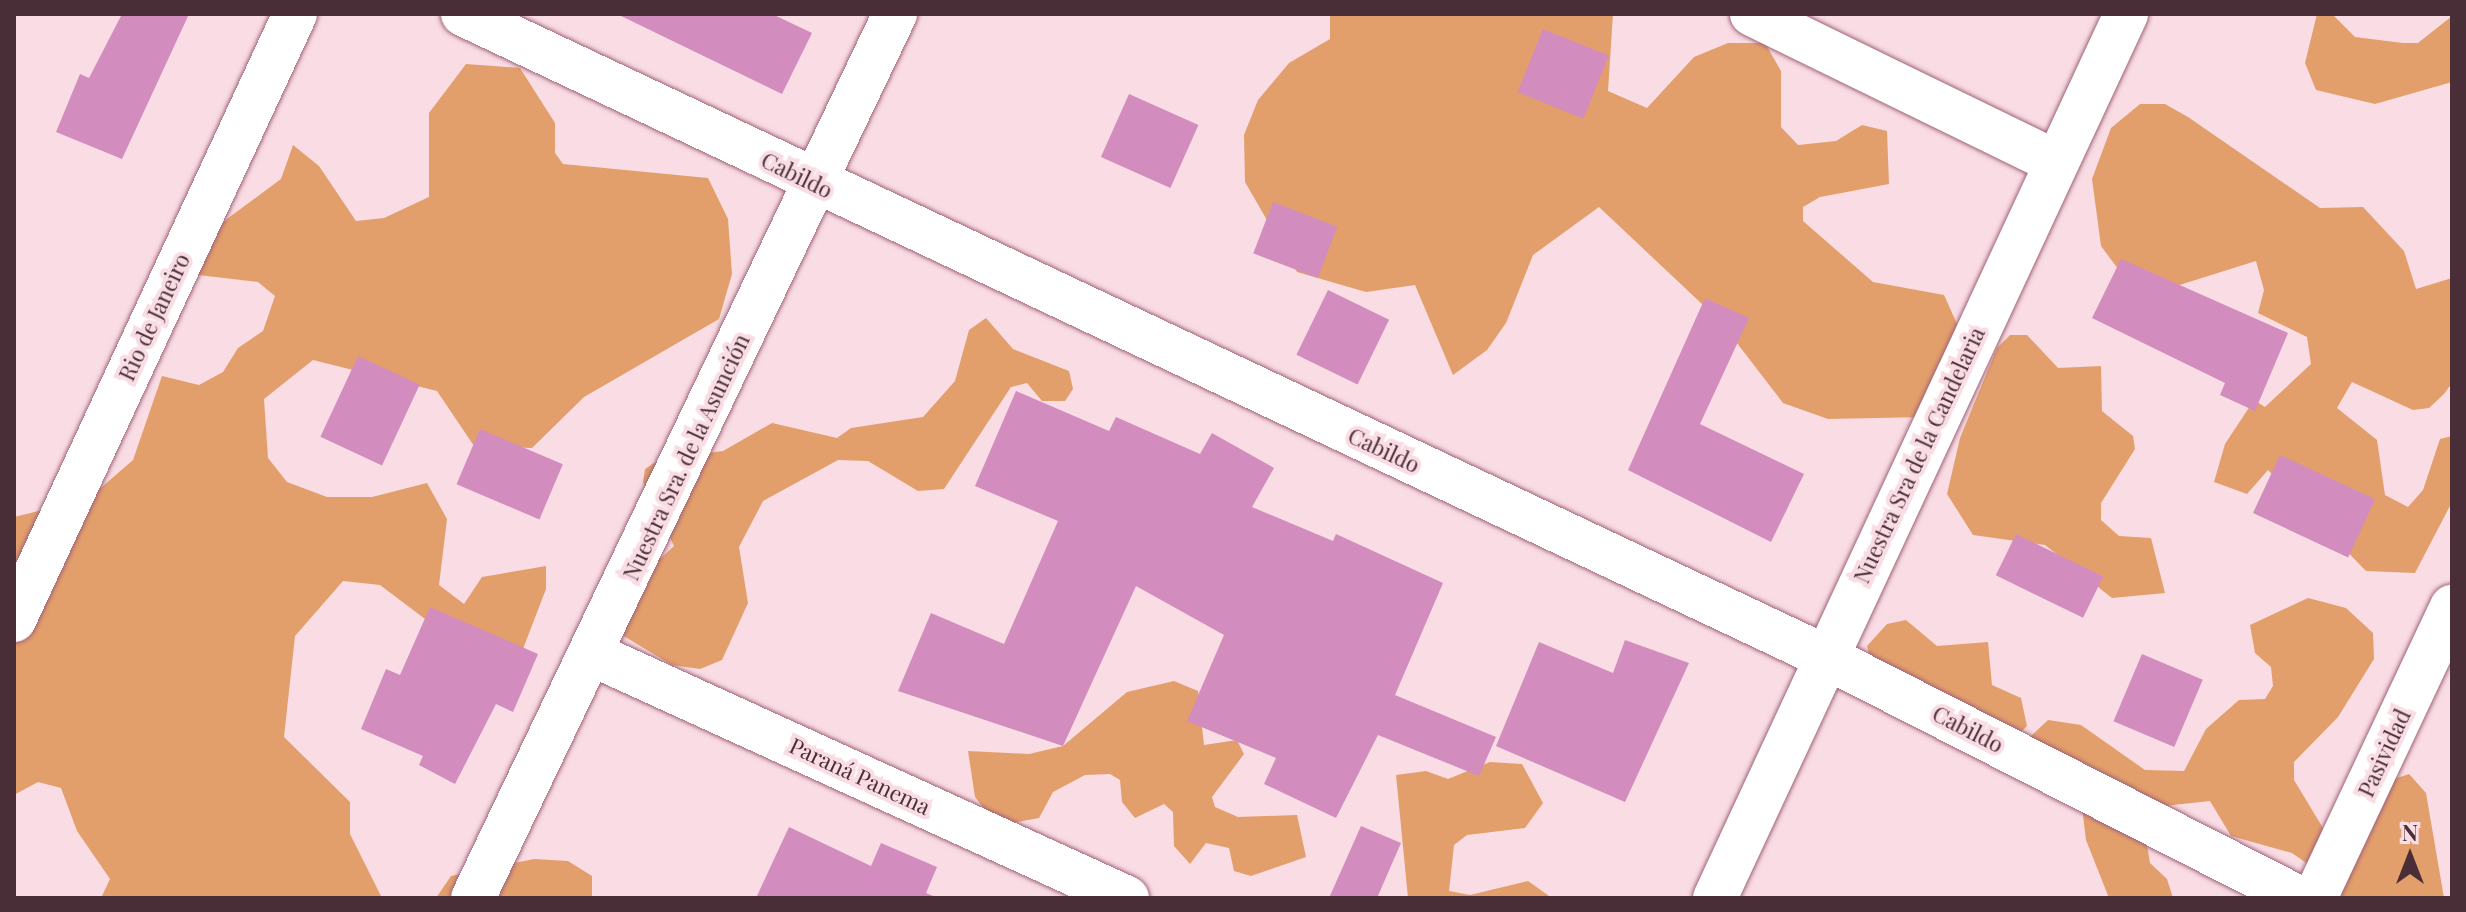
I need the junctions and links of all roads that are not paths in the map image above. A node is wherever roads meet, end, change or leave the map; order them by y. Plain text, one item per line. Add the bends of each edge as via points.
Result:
1 (295, 14) edge
2 (463, 14) edge
3 (895, 14) edge
4 (1752, 14) edge
5 (2126, 14) edge
6 (2053, 161) junction
7 (815, 184) junction
8 (2452, 607) edge
9 (14, 620) edge
10 (592, 654) junction
11 (1826, 657) junction
12 (473, 898) edge
13 (1127, 898) edge
14 (1715, 898) edge
15 (2299, 898) edge
16 (2315, 898) edge

1 - 9 street, Rio de Janeiro
2 - 7 street, Cabildo
3 - 7 street, Nuestra Sra. de la Asunción
4 - 6 street
5 - 6 street, Nuestra Sra de la Candelaria
6 - 11 street, Nuestra Sra de la Candelaria
7 - 10 street, Nuestra Sra. de la Asunción
7 - 11 street, Cabildo
8 - 16 street, Pasividad
10 - 12 street, Nuestra Sra. de la Asunción
10 - 13 street, Paraná Panema
11 - 14 street, Nuestra Sra de la Candelaria
11 - 15 street, Cabildo

